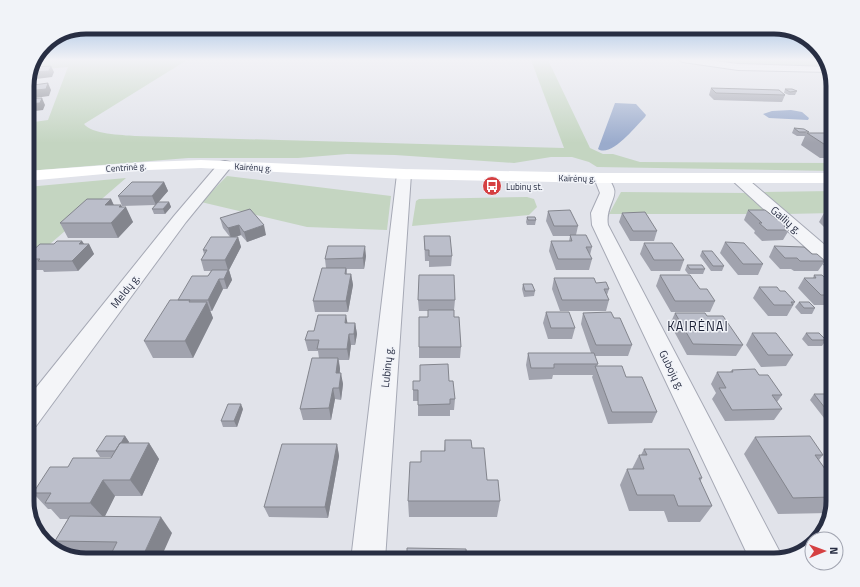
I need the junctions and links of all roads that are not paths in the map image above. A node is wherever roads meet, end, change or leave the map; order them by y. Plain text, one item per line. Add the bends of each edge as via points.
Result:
1 (225, 165) junction
2 (404, 174) junction
3 (34, 175) edge
4 (601, 178) junction
5 (826, 178) edge
6 (739, 179) junction
7 (826, 256) edge
8 (34, 409) edge
9 (369, 553) edge
10 (764, 553) edge

1 - 2 main road, Kairėnų g.
1 - 3 main road, Centrinė g. via 148,166
1 - 8 street, Meldų g. via 180,219
2 - 4 main road, Kairėnų g.
2 - 9 street, Lubinų g.
4 - 6 main road, Kairėnų g.
4 - 10 street, Gubojų g. via 608,195 600,207 600,225
5 - 6 main road, Kairėnų g.
6 - 7 street, Gailių g.

